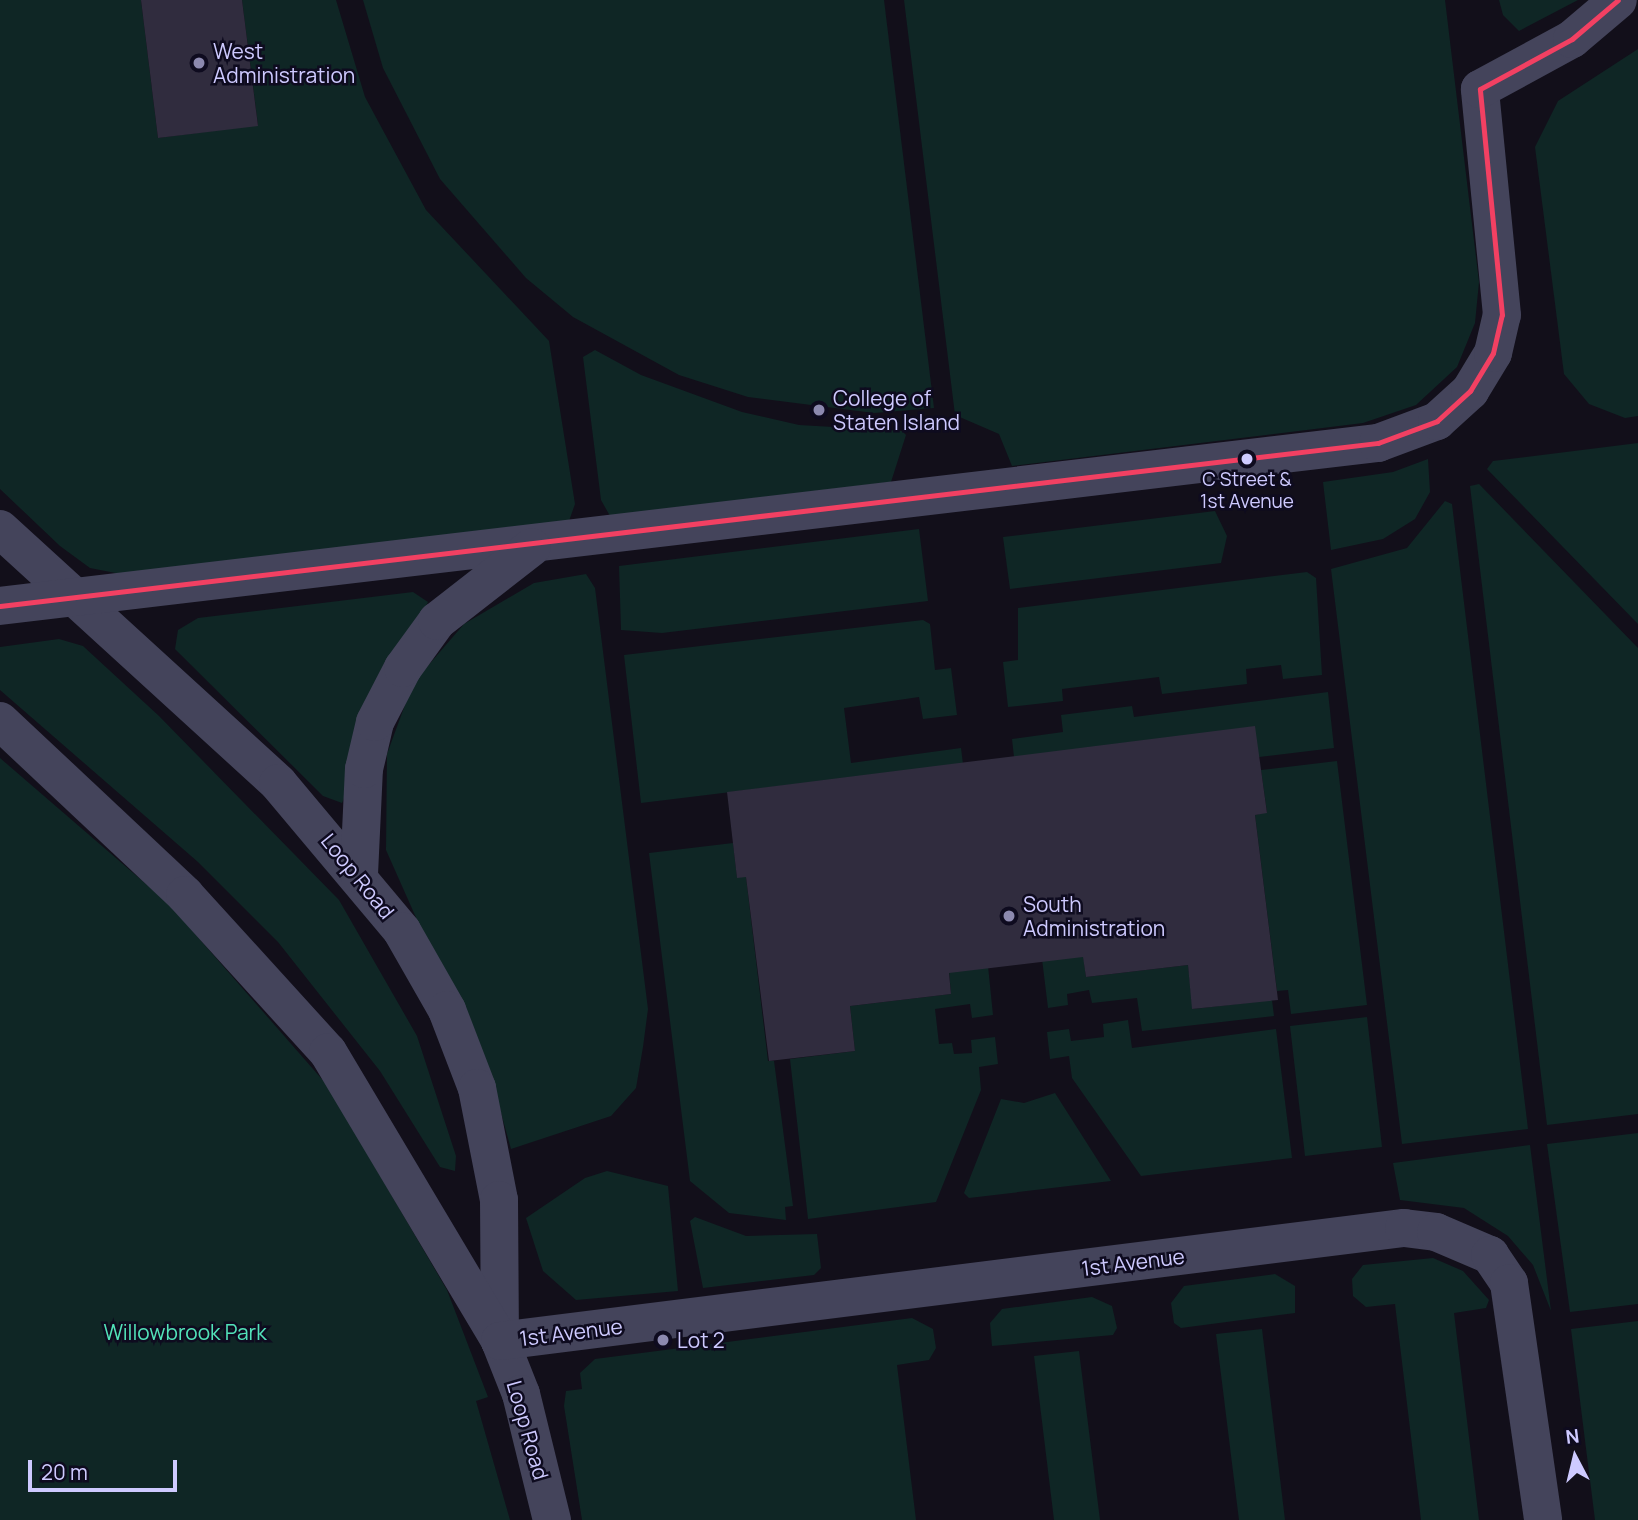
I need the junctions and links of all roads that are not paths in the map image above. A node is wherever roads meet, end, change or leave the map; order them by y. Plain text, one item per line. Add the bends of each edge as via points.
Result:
1 (1618, 0) edge
2 (0, 529) edge
3 (535, 545) junction
4 (73, 596) junction
5 (0, 606) edge
6 (0, 721) edge
7 (359, 874) junction
8 (500, 1341) junction
9 (552, 1520) edge
10 (1544, 1520) edge

1 - 3 street via 1572,39 1480,89 1502,315 1493,353 1470,391 1437,421 1378,443
2 - 4 street, Loop Road
3 - 4 street
3 - 7 street via 437,621 403,668 375,722 364,769
4 - 5 street
4 - 7 street, Loop Road via 278,783
6 - 8 street, Loop Road via 185,895 328,1052
7 - 8 street, Loop Road via 402,931 447,1010 477,1088 499,1200
8 - 9 street, Loop Road via 521,1394
8 - 10 street, 1st Avenue via 1404,1228 1461,1238 1490,1255 1517,1308

